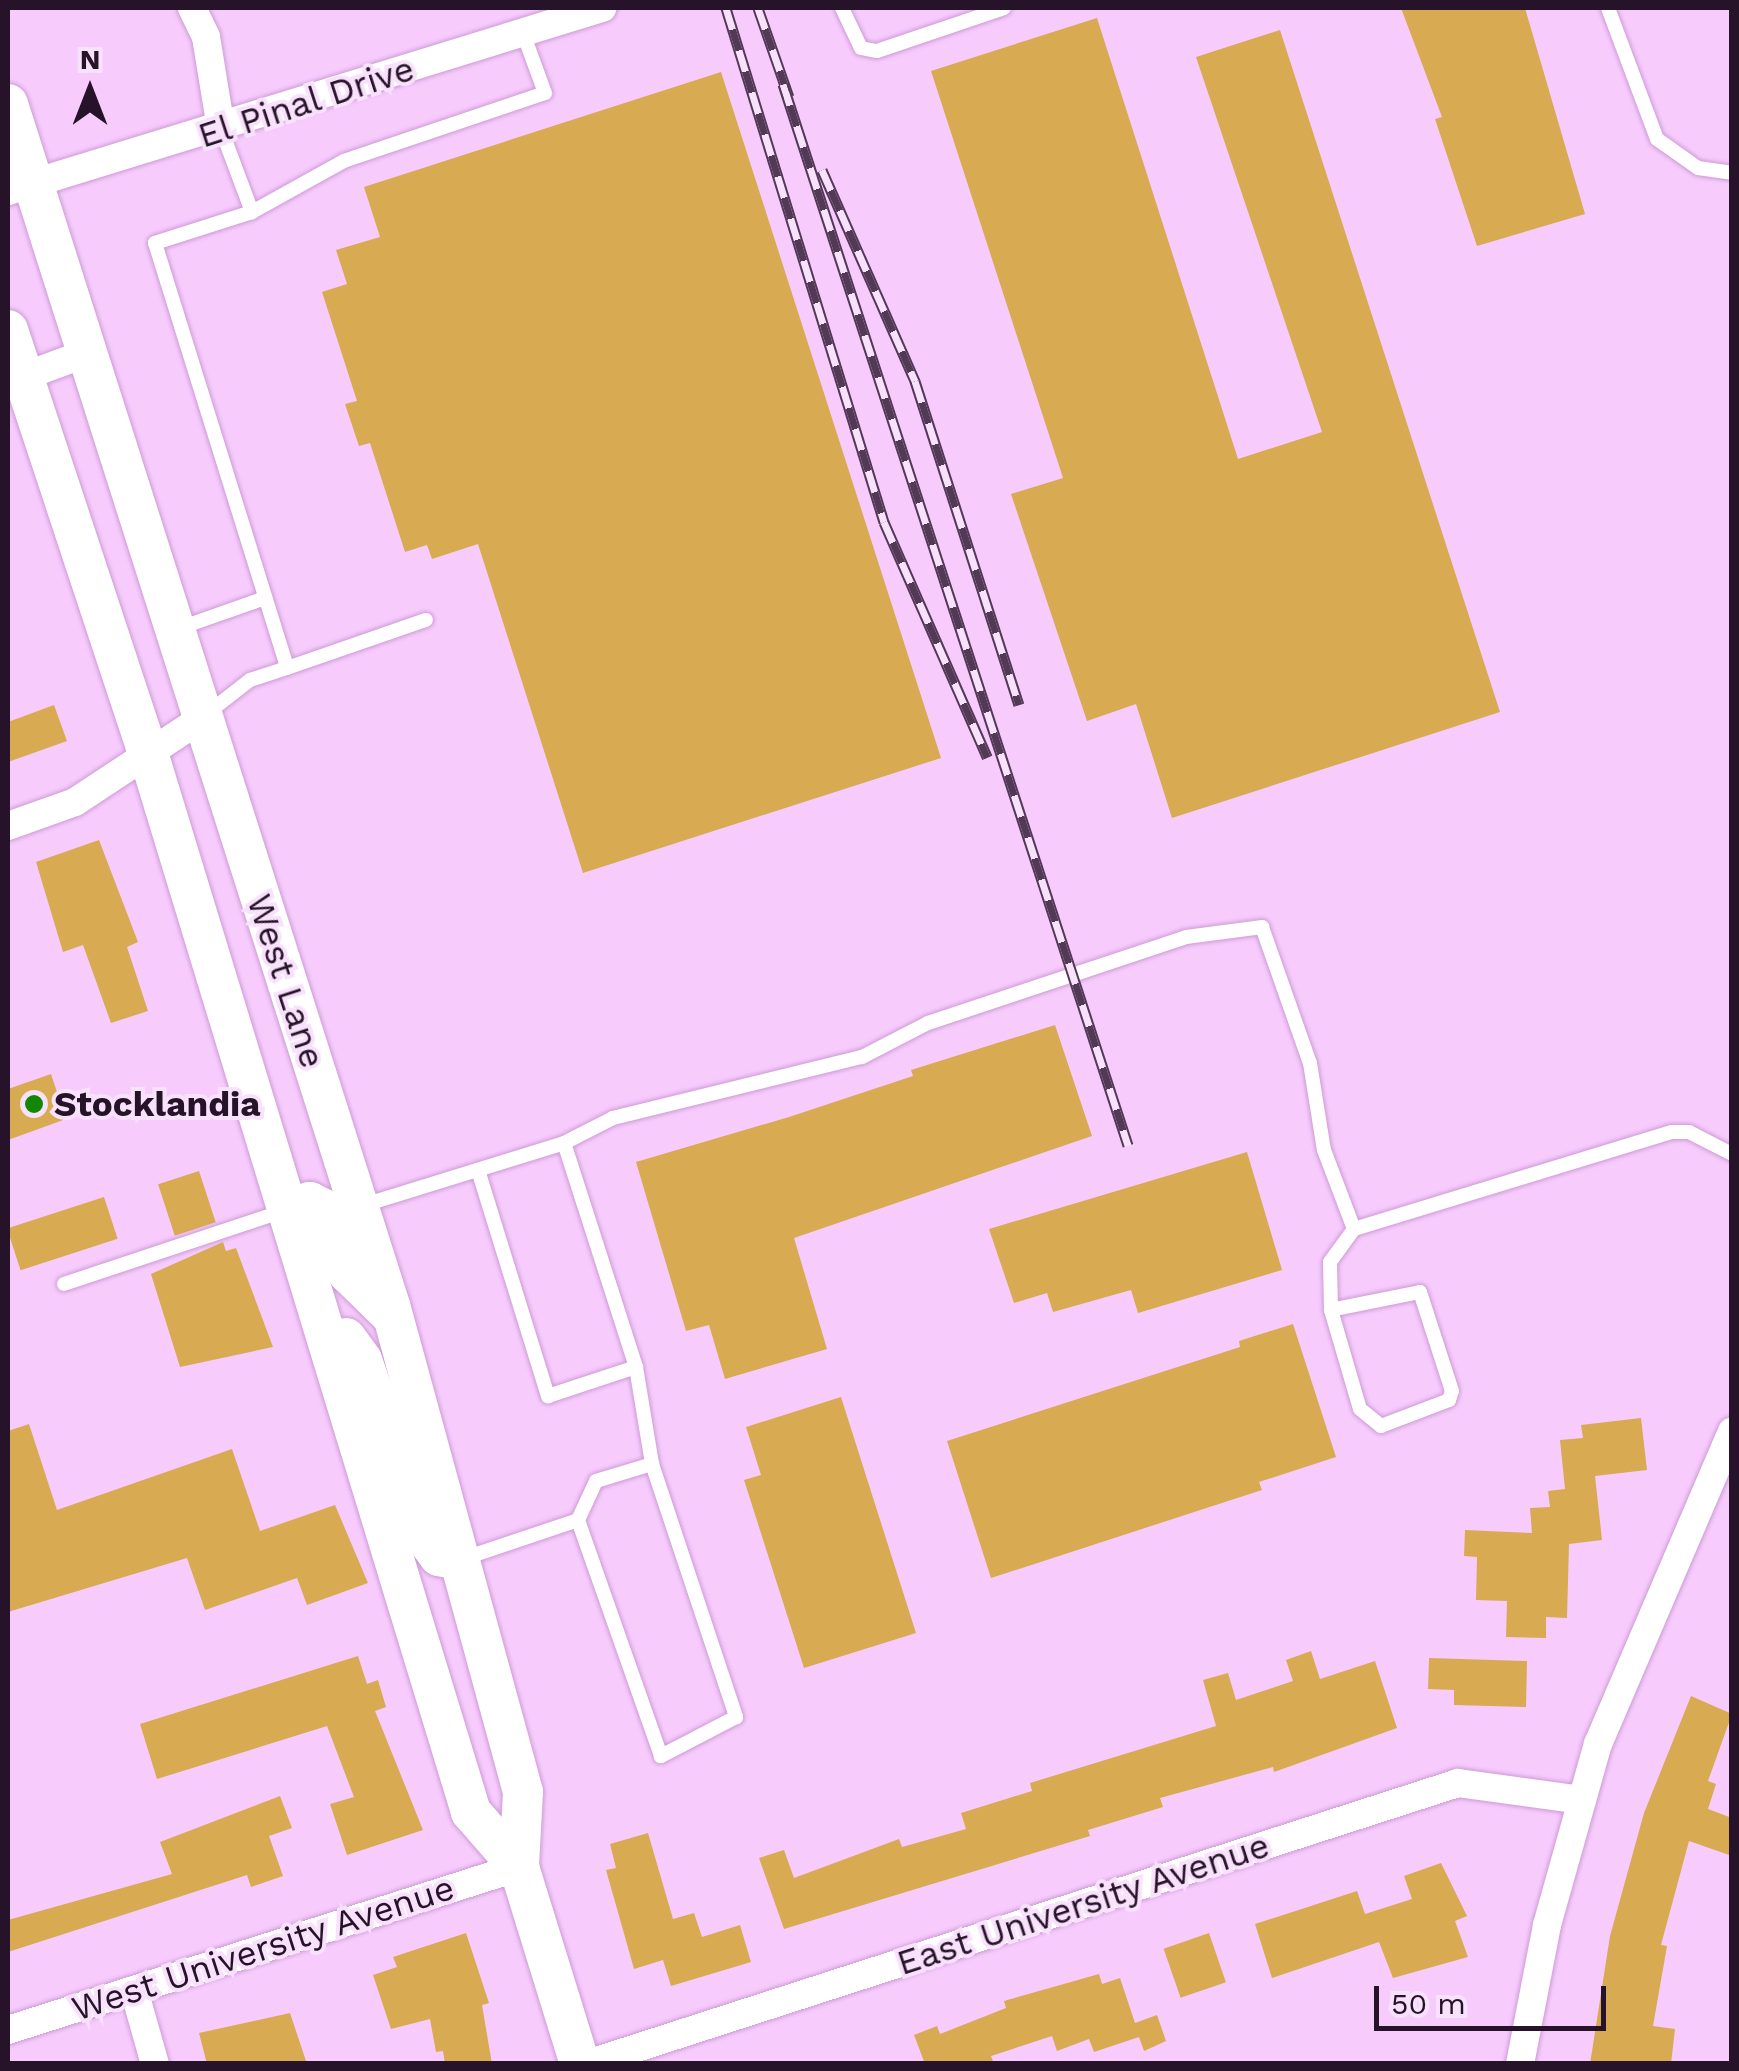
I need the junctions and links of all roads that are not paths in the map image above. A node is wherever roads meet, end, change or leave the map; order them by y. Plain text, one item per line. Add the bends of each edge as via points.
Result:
1 (192, 8) edge
2 (602, 8) edge
3 (842, 8) edge
4 (1004, 8) edge
5 (1608, 8) edge
6 (523, 33) junction
7 (8, 104) edge
8 (221, 130) junction
9 (1732, 173) edge
10 (21, 187) edge
11 (252, 212) junction
12 (8, 330) edge
13 (87, 354) junction
14 (15, 380) edge
15 (266, 598) junction
16 (426, 620) dead end
17 (174, 630) junction
18 (287, 668) junction
19 (201, 719) junction
20 (149, 756) junction
21 (8, 826) edge
22 (564, 1143) junction
23 (1732, 1154) edge
24 (478, 1170) junction
25 (358, 1206) junction
26 (288, 1209) junction
27 (1354, 1229) junction
28 (64, 1284) dead end
29 (314, 1294) junction
30 (1331, 1310) junction
31 (393, 1316) junction
32 (636, 1367) junction
33 (1732, 1432) edge
34 (652, 1464) junction
35 (578, 1520) junction
36 (459, 1560) junction
37 (1582, 1800) junction
38 (519, 1866) junction
39 (134, 1990) junction
40 (8, 2030) edge
41 (155, 2064) edge
42 (584, 2064) edge
43 (1520, 2064) edge

1 - 8 street via 206,37
2 - 6 street, El Pinal Drive
3 - 4 lane via 861,48 876,50
5 - 9 lane via 1657,139 1698,168
6 - 8 street, El Pinal Drive
6 - 11 lane via 545,92 344,160
7 - 10 main road, West Lane
8 - 10 street, El Pinal Drive
8 - 11 lane
10 - 13 main road, West Lane
11 - 15 lane via 156,243
12 - 14 main road, West Lane
13 - 14 street
13 - 17 main road, West Lane
14 - 20 main road, West Lane
15 - 17 lane
15 - 18 lane
16 - 18 lane
17 - 19 main road, West Lane
18 - 19 lane via 250,680
19 - 20 street
19 - 25 main road, West Lane
20 - 21 street via 74,802
20 - 26 main road, West Lane
22 - 24 lane
22 - 27 lane via 613,1118 862,1056 928,1023 1186,937 1262,928 1310,1063 1324,1150
22 - 32 lane
23 - 27 lane via 1689,1132 1672,1132
24 - 25 lane
24 - 32 lane via 548,1396
25 - 31 main road, West Lane
26 - 28 lane
26 - 29 main road, West Lane
26 - 31 main road via 310,1202 326,1210 348,1273
27 - 30 lane via 1330,1262
29 - 36 main road via 362,1360 421,1532 440,1556
29 - 38 main road, West Lane via 472,1812
30 - 30 lane via 1366,1418 1381,1426 1449,1400 1452,1391 1420,1292
31 - 36 main road, West Lane
32 - 34 lane
33 - 37 street via 1647,1622
34 - 35 lane via 596,1481
34 - 35 lane via 736,1717 661,1756
35 - 36 lane
36 - 38 main road, West Lane via 523,1792
37 - 42 street, East University Avenue via 1458,1782
37 - 43 street via 1547,1925
38 - 39 street, West University Avenue
38 - 42 main road, West Lane
39 - 40 street, West University Avenue
39 - 41 street

